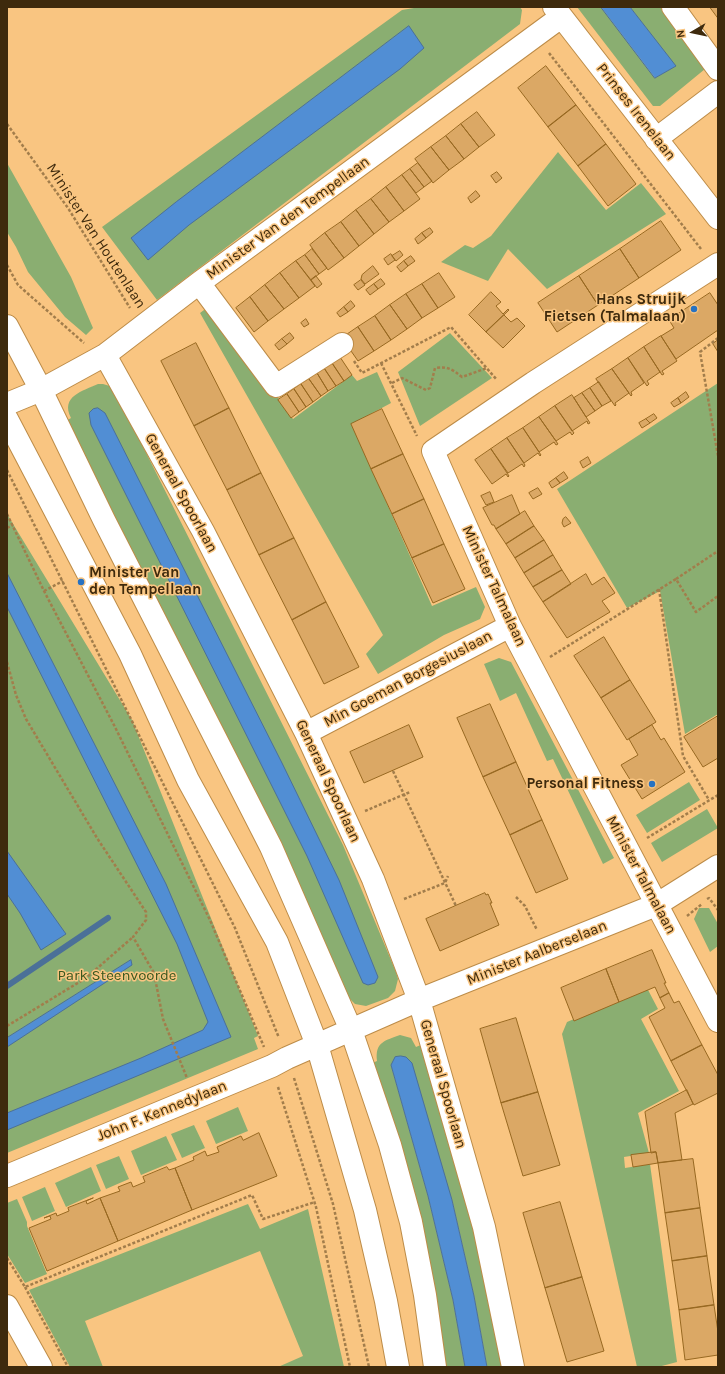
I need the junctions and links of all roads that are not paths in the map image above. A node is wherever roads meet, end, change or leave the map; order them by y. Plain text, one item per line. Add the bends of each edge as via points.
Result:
1 (673, 7) edge
2 (558, 12) edge
3 (718, 69) edge
4 (718, 92) edge
5 (656, 138) junction
6 (718, 218) edge
7 (711, 258) edge
8 (199, 283) junction
9 (7, 326) edge
10 (342, 344) road end
11 (105, 355) junction
12 (41, 390) junction
13 (7, 404) edge
14 (7, 419) edge
15 (510, 626) junction
16 (306, 733) junction
17 (718, 866) edge
18 (656, 905) junction
19 (419, 1000) junction
20 (718, 1021) edge
21 (351, 1030) junction
22 (317, 1045) junction
23 (7, 1176) edge
24 (7, 1306) edge
25 (41, 1367) edge
26 (398, 1367) edge
27 (435, 1367) edge
28 (513, 1367) edge

1 - 3 street
2 - 5 street, Prinses Irenelaan
2 - 8 street, Minister Van den Tempellaan
4 - 5 street
5 - 6 street, Prinses Irenelaan
7 - 15 street, Minister Talmalaan via 433,451
8 - 10 street via 276,386
8 - 11 street, Minister Van den Tempellaan
9 - 12 street
11 - 12 street, Minister Van den Tempellaan
11 - 16 street, Generaal Spoorlaan via 203,531
12 - 13 street, Minister Van den Tempellaan
12 - 21 street via 104,520 271,847
14 - 22 street via 130,654 188,780 277,942
15 - 16 street, Min Goeman Borgesiuslaan
15 - 18 street, Minister Talmalaan
16 - 19 street, Generaal Spoorlaan via 373,879
17 - 18 street, Minister Aalberselaan
18 - 19 street, Minister Aalberselaan
18 - 20 street, Minister Talmalaan
19 - 21 street, Minister Aalberselaan
19 - 28 street, Generaal Spoorlaan via 484,1227
21 - 22 street, Minister Aalberselaan
21 - 27 street via 390,1145 411,1222
22 - 23 street, John F. Kennedylaan
22 - 26 street via 365,1210
24 - 25 street

